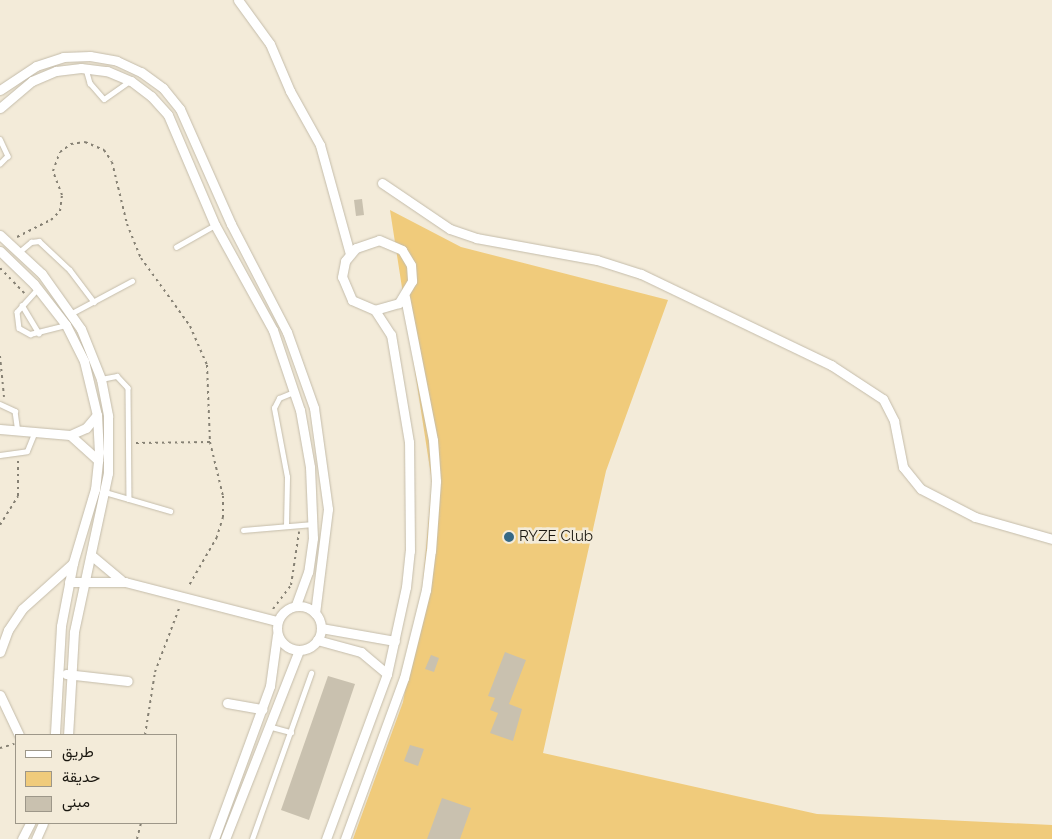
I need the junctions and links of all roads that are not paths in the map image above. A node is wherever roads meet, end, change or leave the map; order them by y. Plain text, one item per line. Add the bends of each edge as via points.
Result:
1 (238, 0) edge
2 (86, 68) junction
3 (131, 81) junction
4 (0, 90) edge
5 (0, 108) edge
6 (0, 139) edge
7 (0, 164) edge
8 (382, 183) dead end
9 (215, 225) junction
10 (0, 235) edge
11 (176, 247) dead end
12 (0, 251) edge
13 (18, 253) junction
14 (350, 254) junction
15 (132, 281) dead end
16 (39, 288) junction
17 (57, 292) junction
18 (405, 297) junction
19 (48, 300) junction
20 (94, 302) junction
21 (22, 305) junction
22 (275, 308) junction
23 (375, 310) junction
24 (72, 313) junction
25 (265, 313) junction
26 (66, 325) junction
27 (39, 333) junction
28 (101, 379) junction
29 (295, 392) junction
30 (2, 404) edge
31 (97, 415) junction
32 (0, 429) edge
33 (18, 432) junction
34 (34, 434) junction
35 (70, 435) junction
36 (0, 455) edge
37 (98, 460) junction
38 (105, 492) junction
39 (129, 499) junction
40 (170, 511) dead end
41 (313, 524) junction
42 (286, 526) junction
43 (243, 530) dead end
44 (1052, 539) edge
45 (91, 555) junction
46 (73, 563) junction
47 (85, 581) junction
48 (69, 582) junction
49 (126, 582) junction
50 (296, 606) junction
51 (315, 613) junction
52 (274, 620) junction
53 (321, 628) junction
54 (277, 634) junction
55 (317, 640) junction
56 (395, 641) junction
57 (298, 650) junction
58 (0, 652) edge
59 (311, 673) dead end
60 (58, 674) junction
61 (71, 674) junction
62 (387, 674) junction
63 (128, 680) dead end
64 (0, 695) edge
65 (227, 703) dead end
66 (262, 709) junction
67 (268, 725) junction
68 (291, 732) junction
69 (19, 734) edge
70 (55, 734) edge
71 (68, 734) edge
72 (30, 824) edge
73 (43, 824) edge
74 (22, 839) edge
75 (36, 839) edge
76 (214, 839) edge
77 (225, 839) edge
78 (252, 839) edge
79 (326, 839) edge
80 (345, 839) edge

1 - 14 street via 270,44 290,91 320,145
2 - 3 street
2 - 3 lane via 90,83 104,99
2 - 5 street via 56,71 38,78
3 - 9 street via 168,115
4 - 22 street via 36,66 77,56 117,60 153,79 172,98 186,121 231,224
6 - 7 lane via 8,156
8 - 44 street via 450,229 476,238 597,260 641,274 831,365 883,399 894,421 903,467 921,490 975,517
9 - 11 lane
9 - 25 street
10 - 13 street
12 - 16 street
13 - 17 street
13 - 20 lane via 31,242 39,241 70,270
14 - 18 street via 371,241 395,245 411,265 412,282
14 - 23 street via 342,269 343,286 359,305
15 - 20 lane
16 - 19 street
16 - 21 lane
17 - 19 street
17 - 24 street
18 - 23 street via 391,307
18 - 80 street via 433,440 436,481 431,552 426,590 404,678
19 - 26 street
20 - 24 lane
21 - 27 lane
21 - 27 lane via 17,312 17,325 26,334
22 - 25 street
22 - 51 street via 306,382 324,460 328,534 314,596
23 - 56 street via 391,335 404,405 412,482 410,551
24 - 28 street
25 - 29 street
26 - 27 lane
26 - 31 street via 84,361
28 - 38 street via 110,435
28 - 39 lane via 117,376 127,384 131,443
29 - 41 street via 308,448
29 - 42 lane via 279,398 274,408 286,468
30 - 33 lane via 15,410
31 - 35 street via 86,428
31 - 37 street
32 - 33 street
33 - 34 street
34 - 35 street
34 - 36 lane via 31,448 18,455
35 - 37 street via 83,443
37 - 46 street via 91,507
38 - 39 lane
38 - 45 street
39 - 40 lane
41 - 42 lane
41 - 50 street via 308,572
42 - 43 lane
45 - 47 street
45 - 49 street via 110,574
46 - 48 street
46 - 58 street via 22,608 8,630
47 - 48 street
47 - 49 street
47 - 61 street via 74,632
48 - 60 street
49 - 52 street
50 - 51 street
50 - 52 street via 285,610
51 - 53 street
52 - 54 street
53 - 55 street
53 - 56 street
54 - 57 street via 284,644
54 - 66 street via 276,664
55 - 57 street
55 - 62 street via 361,652
56 - 62 street
57 - 67 street
59 - 68 lane
60 - 61 street
60 - 70 street
61 - 63 street
61 - 71 street
62 - 79 street
64 - 69 street
65 - 66 street
66 - 76 street
67 - 68 lane
67 - 77 street
68 - 78 lane
72 - 74 street
73 - 75 street

